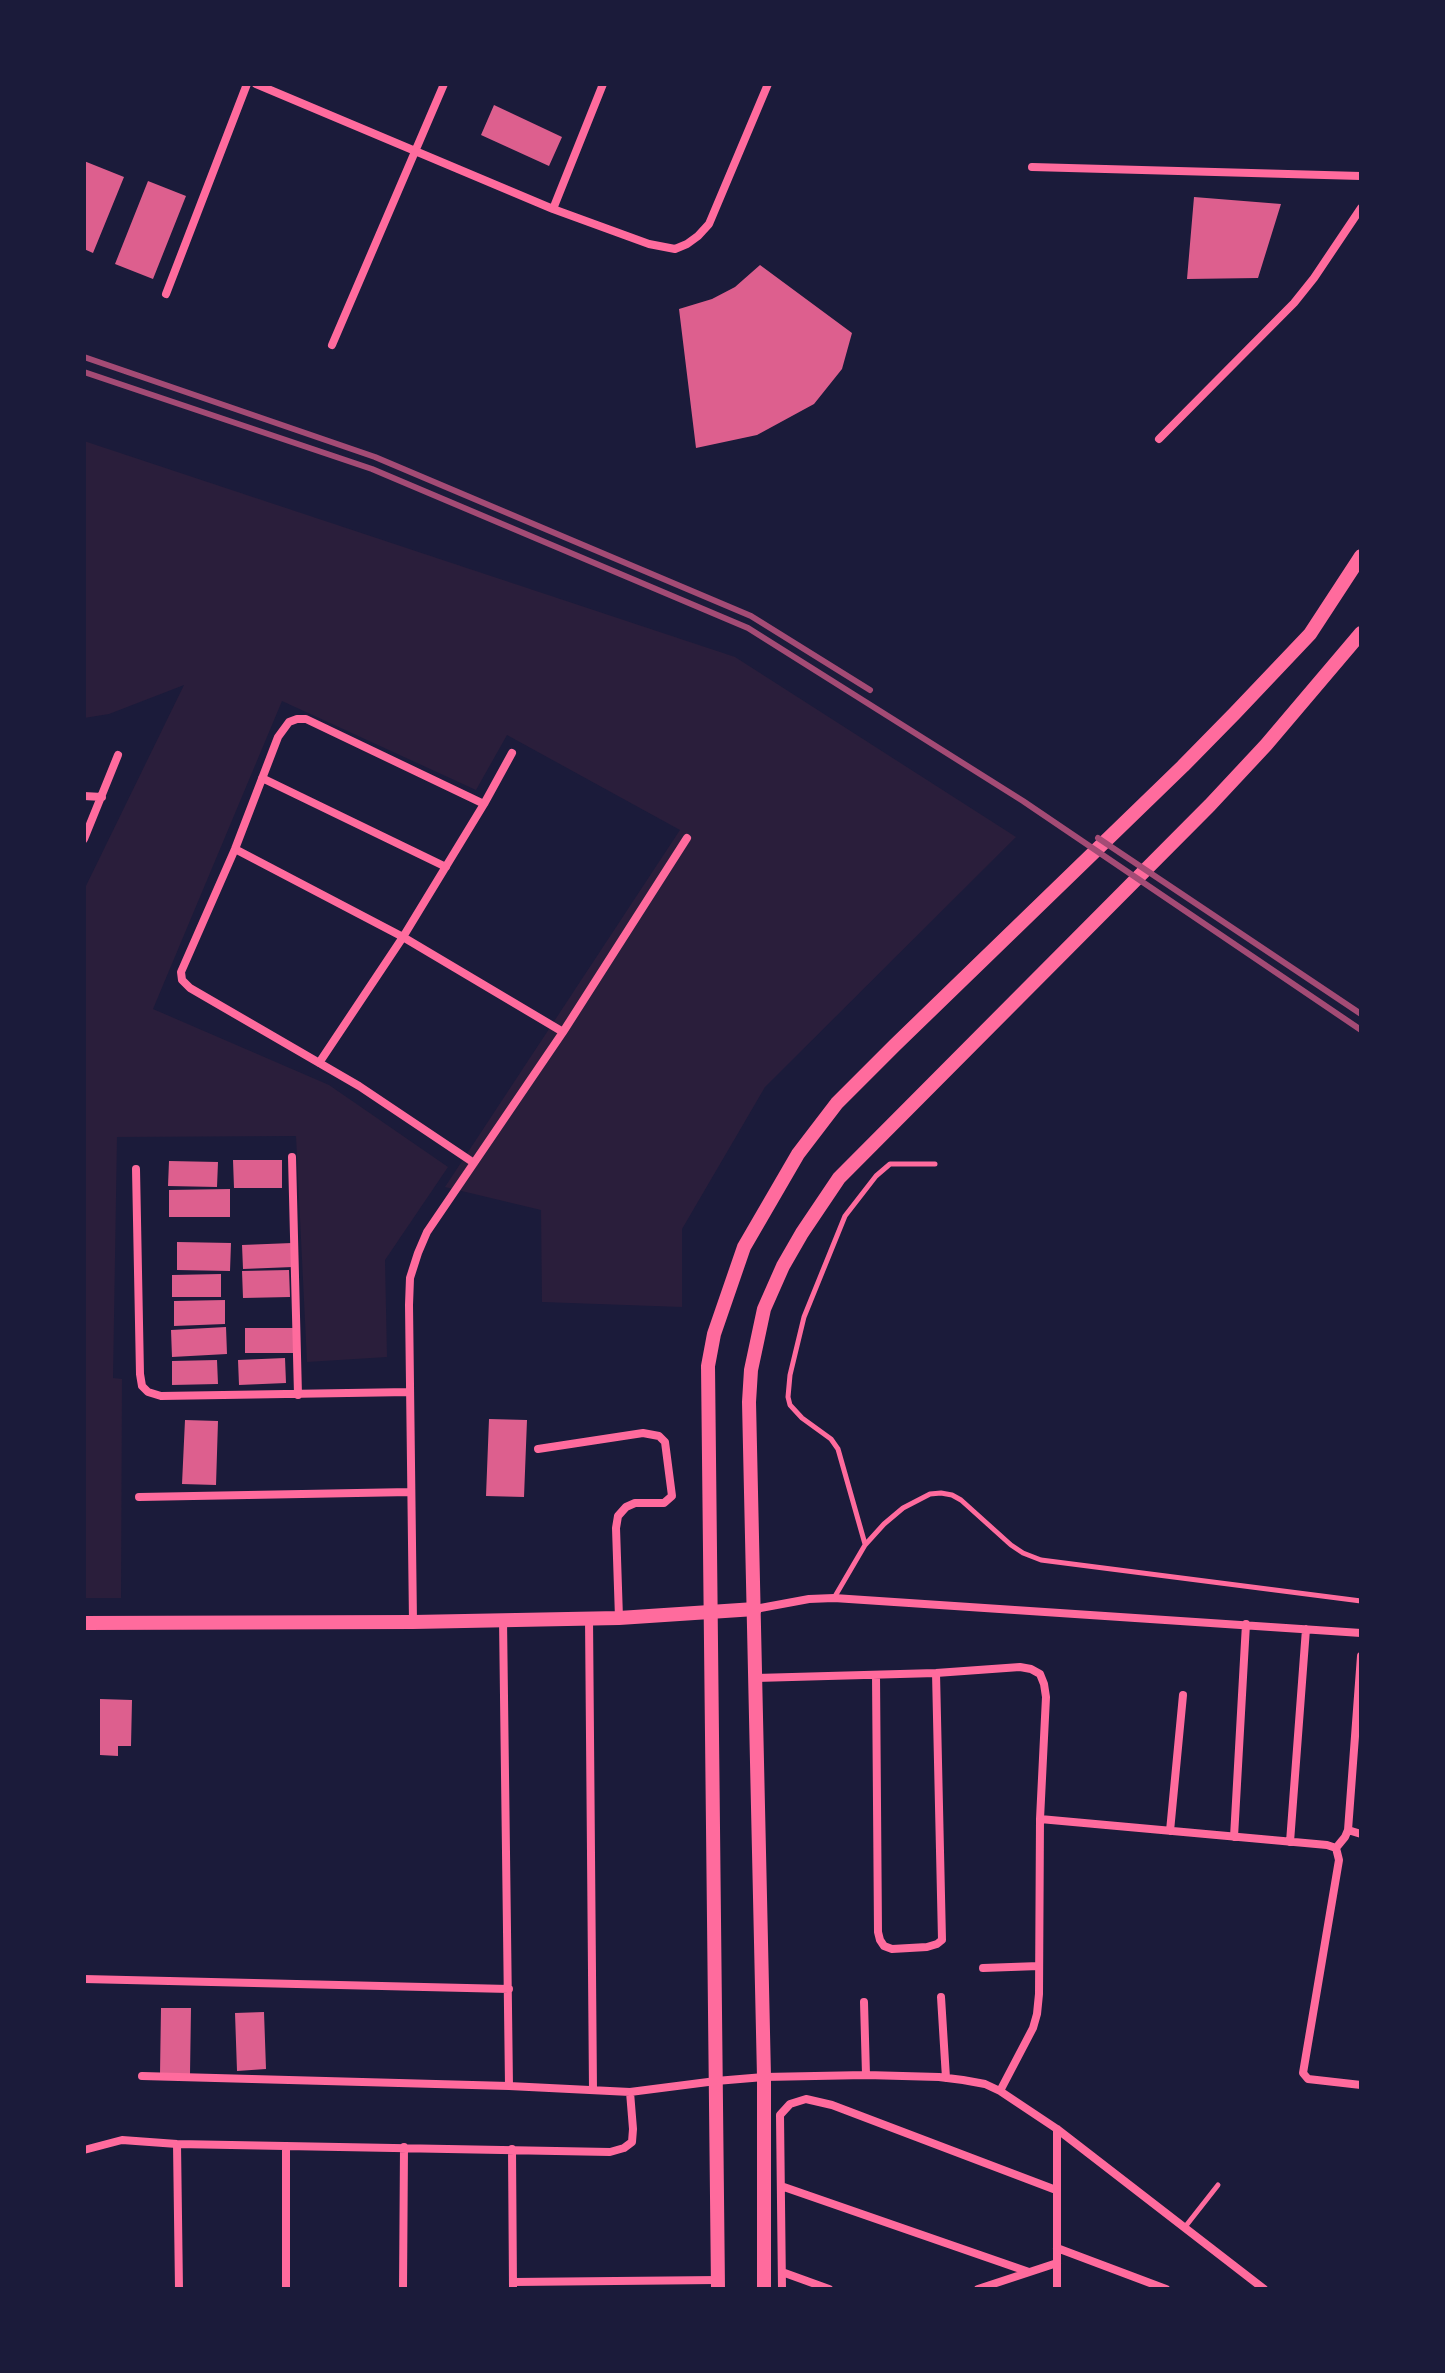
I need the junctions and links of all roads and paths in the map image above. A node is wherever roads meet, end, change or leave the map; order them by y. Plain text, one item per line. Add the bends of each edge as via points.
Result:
1 (247, 84) edge
2 (256, 84) edge
3 (444, 84) edge
4 (603, 84) edge
5 (768, 84) edge
6 (415, 151) junction
7 (1032, 167) dead end
8 (1361, 176) edge
9 (1361, 208) edge
10 (553, 209) junction
11 (166, 294) dead end
12 (332, 345) dead end
13 (1159, 439) dead end
14 (1361, 556) edge
15 (1361, 633) edge
16 (512, 753) dead end
17 (118, 755) dead end
18 (262, 778) junction
19 (84, 796) edge
20 (102, 797) junction
21 (484, 804) junction
22 (687, 838) dead end
23 (84, 839) edge
24 (235, 849) junction
25 (446, 867) junction
26 (403, 937) junction
27 (563, 1032) junction
28 (319, 1063) junction
29 (292, 1157) dead end
30 (474, 1163) junction
31 (935, 1164) dead end
32 (136, 1169) dead end
33 (410, 1392) junction
34 (298, 1395) junction
35 (538, 1449) dead end
36 (411, 1492) junction
37 (139, 1497) dead end
38 (865, 1545) junction
39 (834, 1598) junction
40 (1361, 1601) edge
41 (755, 1609) junction
42 (711, 1612) junction
43 (589, 1618) junction
44 (619, 1618) junction
45 (503, 1619) junction
46 (413, 1622) junction
47 (84, 1623) edge
48 (1246, 1624) junction
49 (1306, 1629) junction
50 (1361, 1633) edge
51 (1361, 1656) edge
52 (936, 1673) junction
53 (876, 1675) junction
54 (756, 1678) junction
55 (1183, 1695) dead end
56 (1040, 1819) junction
57 (1348, 1830) junction
58 (1170, 1831) junction
59 (1361, 1834) edge
60 (1234, 1837) junction
61 (1290, 1842) junction
62 (1336, 1848) junction
63 (1039, 1966) junction
64 (983, 1968) dead end
65 (84, 1979) edge
66 (509, 1989) junction
67 (941, 1997) dead end
68 (864, 2002) dead end
69 (866, 2075) junction
70 (142, 2076) dead end
71 (764, 2077) junction
72 (946, 2078) junction
73 (716, 2081) junction
74 (1361, 2085) edge
75 (509, 2086) junction
76 (593, 2090) junction
77 (1000, 2091) junction
78 (630, 2092) junction
79 (1057, 2129) junction
80 (177, 2144) junction
81 (286, 2146) junction
82 (404, 2147) junction
83 (512, 2149) junction
84 (84, 2150) edge
85 (1218, 2185) dead end
86 (781, 2186) junction
87 (1056, 2190) junction
88 (1185, 2228) junction
89 (1057, 2248) junction
90 (1057, 2263) junction
91 (782, 2272) junction
92 (1029, 2272) junction
93 (513, 2285) edge
94 (718, 2285) edge
95 (179, 2289) edge
96 (286, 2289) edge
97 (403, 2289) edge
98 (764, 2289) edge
99 (782, 2289) edge
100 (829, 2289) edge
101 (978, 2289) edge
102 (1057, 2289) edge
103 (1166, 2289) edge
104 (1264, 2289) edge

1 - 11 street
2 - 6 street
3 - 6 street
4 - 10 street
5 - 10 street via 709,224 687,244 661,248
6 - 10 street
6 - 12 street
7 - 8 street
9 - 13 street via 1294,303
14 - 42 main road via 1310,634 1278,668 875,1064 798,1154 744,1247 709,1351
15 - 41 main road via 1210,805 825,1197 783,1266 755,1344 749,1402
16 - 21 street
17 - 20 street
18 - 21 street via 283,728 306,719
18 - 24 street
18 - 25 street
19 - 20 street
20 - 23 street
21 - 25 street
22 - 27 street
24 - 26 street
24 - 28 street via 184,963 182,980
25 - 26 street
26 - 27 street
26 - 28 street
27 - 30 street
28 - 30 street
29 - 34 street
30 - 33 street via 427,1232 410,1278
31 - 38 lane via 890,1164 845,1216 804,1317 790,1375 790,1405 838,1449
32 - 34 street via 142,1386 161,1396
33 - 34 street
33 - 36 street
35 - 44 street via 643,1433 665,1442 672,1496 664,1503 635,1503 618,1516
36 - 37 street
36 - 46 street
38 - 39 lane
38 - 40 lane via 903,1508 941,1493 961,1500 1011,1545 1041,1560
39 - 41 street
39 - 48 street
41 - 42 main road
41 - 54 main road
42 - 44 main road
42 - 73 main road
43 - 44 main road
43 - 45 main road
43 - 76 street
45 - 46 main road
45 - 66 street
46 - 47 main road
48 - 49 street
48 - 60 street
49 - 50 street
49 - 61 street
51 - 57 street
52 - 53 street
52 - 53 street via 942,1940 927,1947 892,1949 884,1946 878,1932
52 - 56 street via 1020,1667 1040,1674 1046,1697
53 - 54 street
54 - 71 main road
55 - 58 street
56 - 58 street
56 - 63 street
57 - 59 street
57 - 62 street
58 - 60 street
60 - 61 street
61 - 62 street
62 - 74 street via 1339,1860 1303,2073 1308,2079
63 - 64 street
63 - 77 street via 1033,2028
65 - 66 street
66 - 75 street
67 - 72 street
68 - 69 street
69 - 71 street
69 - 72 street
70 - 75 street
71 - 73 street
71 - 98 main road
72 - 77 street
73 - 78 street
73 - 94 main road
75 - 76 street
76 - 78 street
77 - 79 street
78 - 83 street via 632,2142 624,2148
79 - 87 street
79 - 88 street
80 - 81 street
80 - 84 street via 122,2140
80 - 95 street
81 - 82 street
81 - 96 street
82 - 83 street
82 - 97 street
83 - 93 street
85 - 88 lane
86 - 87 street via 780,2115 790,2104 806,2099
86 - 91 street
86 - 92 street
87 - 89 street
88 - 104 street
89 - 90 street
89 - 103 street
90 - 92 street
90 - 102 street
91 - 99 street
91 - 100 street
92 - 101 street
93 - 94 street

